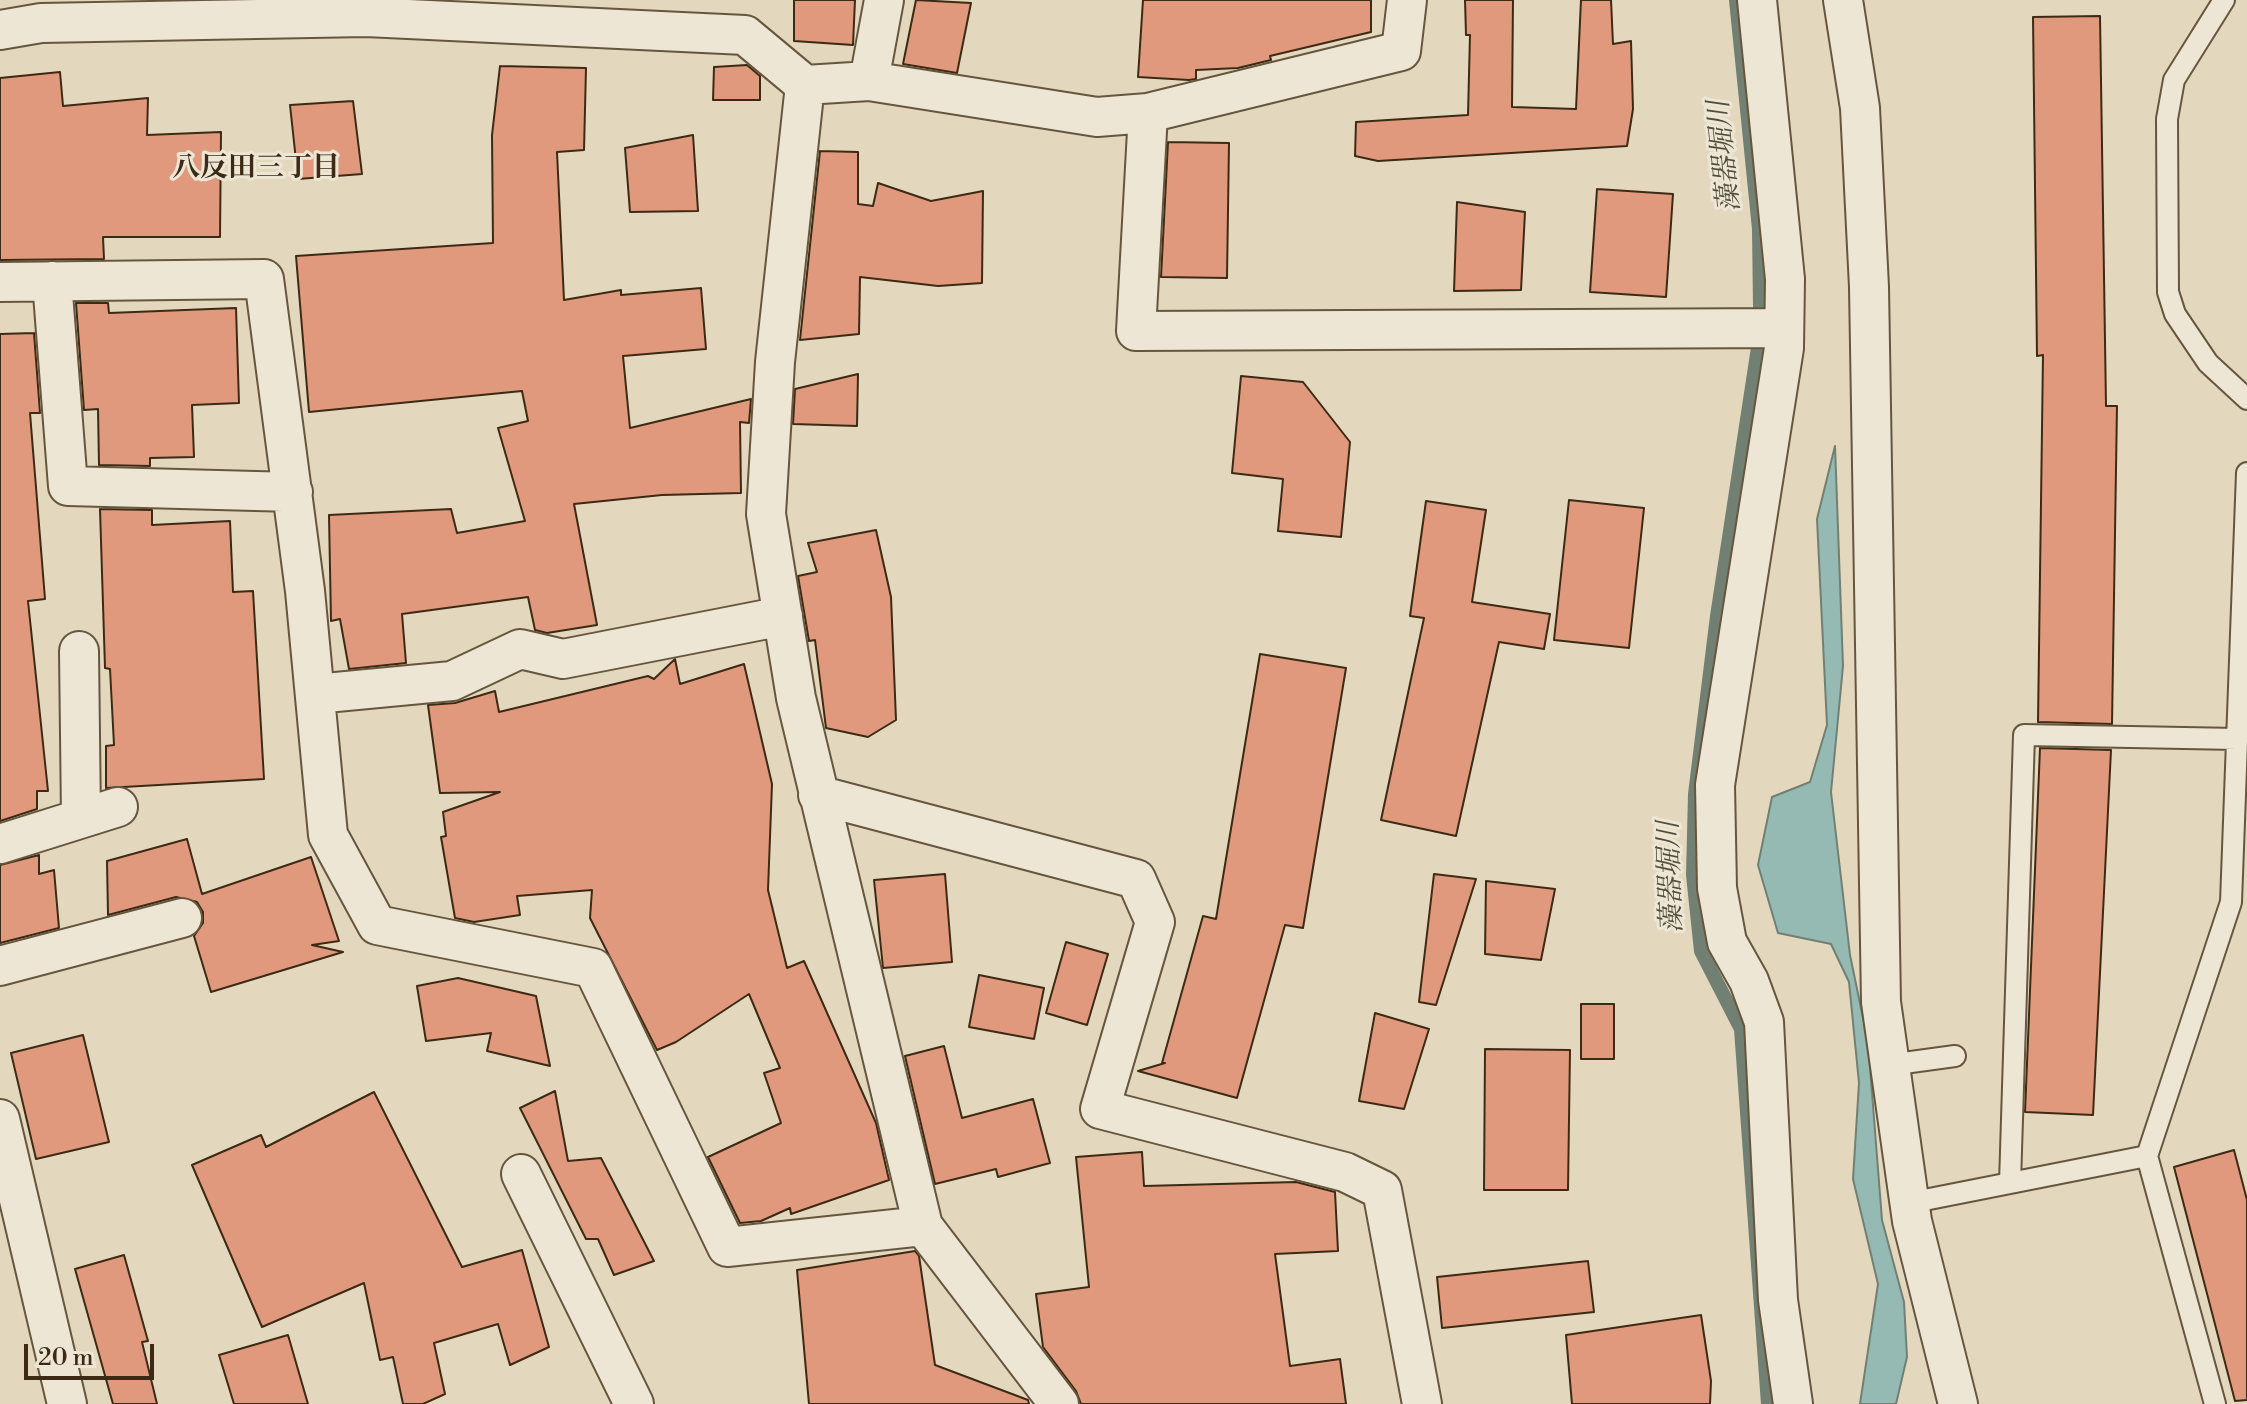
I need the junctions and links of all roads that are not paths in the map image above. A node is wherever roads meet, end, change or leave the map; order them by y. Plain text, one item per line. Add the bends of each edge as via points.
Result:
1 (884, 0) edge
2 (1407, 0) edge
3 (1757, 0) edge
4 (1843, 0) edge
5 (2224, 0) edge
6 (0, 30) edge
7 (869, 81) junction
8 (805, 85) junction
9 (1148, 113) junction
10 (52, 281) junction
11 (0, 282) edge
12 (1784, 328) junction
13 (2247, 399) edge
14 (2247, 473) edge
15 (293, 492) junction
16 (783, 616) junction
17 (79, 651) dead end
18 (315, 694) junction
19 (2237, 739) junction
20 (818, 795) junction
21 (118, 807) dead end
22 (81, 818) junction
23 (0, 844) edge
24 (182, 918) dead end
25 (0, 966) edge
26 (1955, 1056) dead end
27 (1889, 1065) junction
28 (0, 1119) edge
29 (2147, 1156) junction
30 (521, 1174) dead end
31 (2010, 1183) junction
32 (1909, 1203) junction
33 (923, 1226) junction
34 (67, 1404) edge
35 (634, 1404) edge
36 (1059, 1404) edge
37 (1422, 1404) edge
38 (1793, 1404) edge
39 (1958, 1404) edge
40 (2215, 1404) edge

1 - 7 street
2 - 9 street via 1401,51
3 - 12 street via 1785,279
4 - 27 street via 1860,108 1869,287 1881,1002
5 - 13 lane via 2174,80 2167,119 2168,292 2175,314 2208,363
6 - 8 street via 41,23 366,17 745,35
7 - 8 street
7 - 9 street via 1097,117
8 - 16 street via 775,362 766,514
9 - 12 street via 1136,331
10 - 11 street
10 - 15 street via 264,279
10 - 15 street via 68,486
12 - 38 street via 1715,785 1717,888 1727,942 1764,1022 1778,1300
14 - 19 lane
15 - 18 street
16 - 18 street via 563,659 520,649 452,681
16 - 20 street
17 - 22 street
18 - 33 street via 328,835 377,925 593,968 727,1247
19 - 29 lane via 2231,902
19 - 31 lane via 2024,735
20 - 33 street
20 - 37 street via 1136,879 1155,922 1100,1109 1345,1172 1382,1190
21 - 22 street
22 - 23 street
24 - 25 street
26 - 27 lane
27 - 32 street
28 - 34 street
29 - 31 lane
29 - 40 lane
30 - 35 street
31 - 32 lane
32 - 39 street
33 - 36 street

